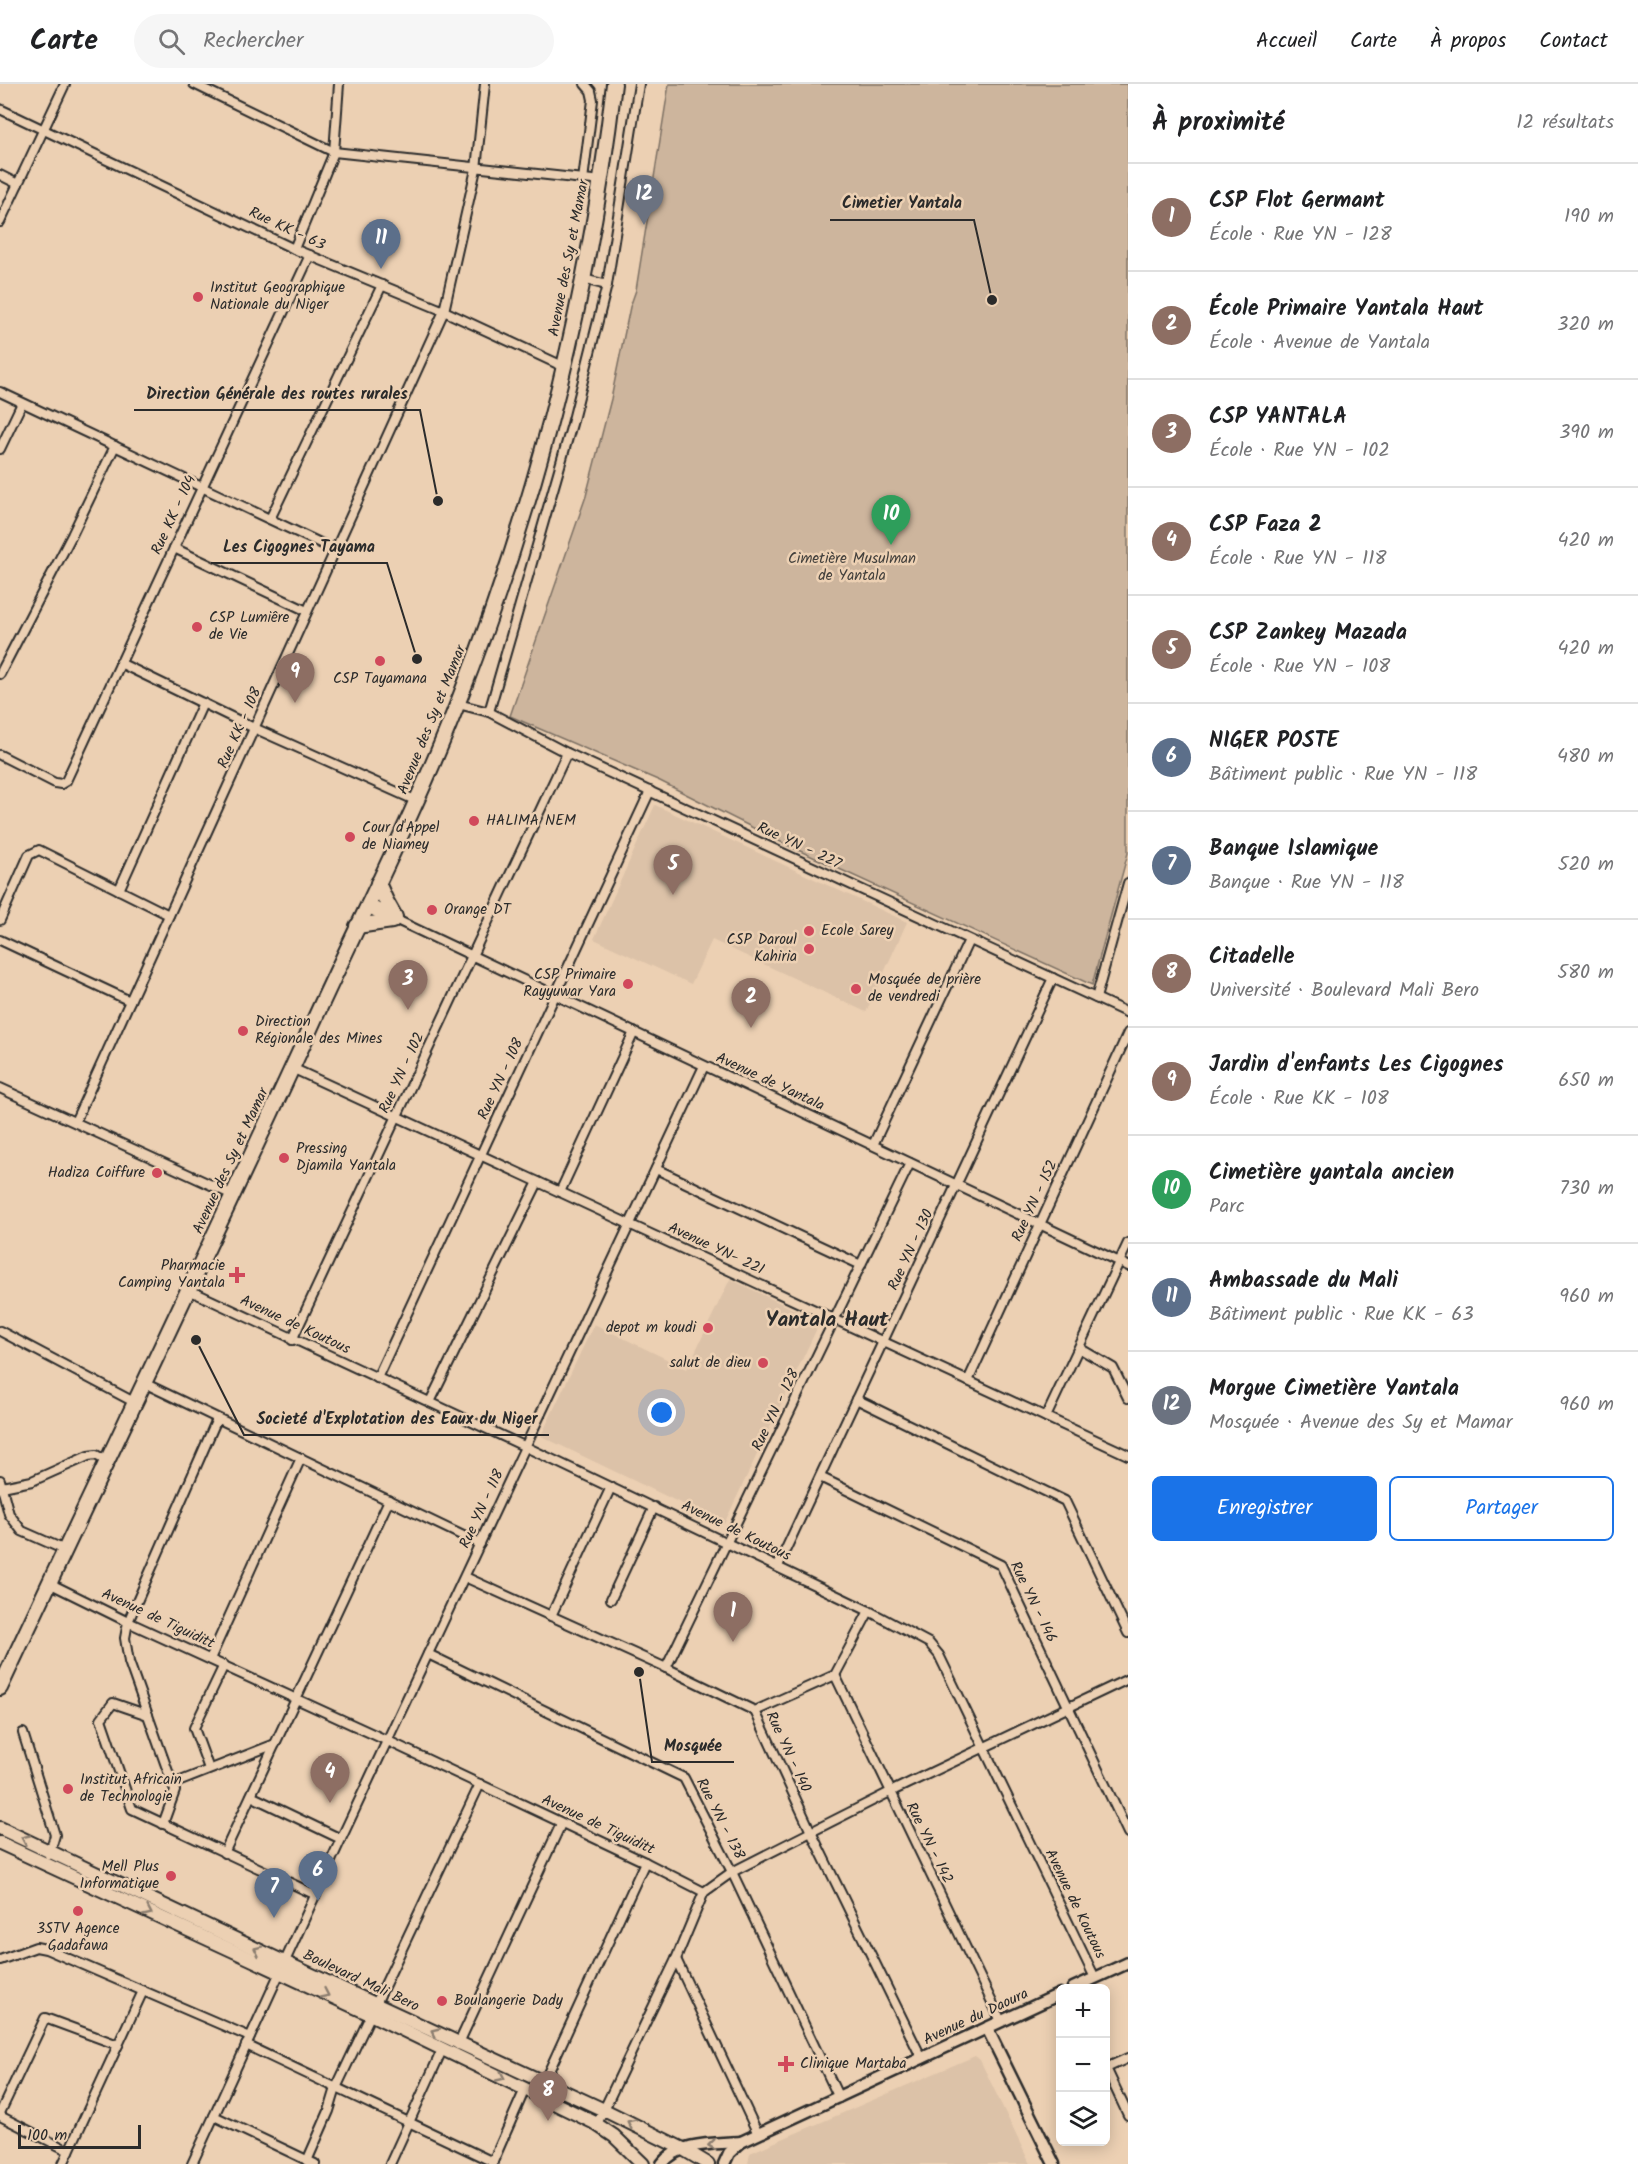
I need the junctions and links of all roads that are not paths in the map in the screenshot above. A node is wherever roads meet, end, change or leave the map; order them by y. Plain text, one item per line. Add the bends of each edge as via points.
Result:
1 (65, 84) edge
2 (195, 84) edge
3 (339, 84) edge
4 (485, 84) edge
5 (585, 84) edge
6 (614, 84) edge
7 (639, 84) edge
8 (0, 109) edge
9 (44, 128) junction
10 (334, 152) junction
11 (476, 169) junction
12 (0, 175) edge
13 (583, 180) junction
14 (602, 181) junction
15 (18, 184) junction
16 (0, 222) edge
17 (294, 249) junction
18 (309, 255) junction
19 (583, 279) junction
20 (382, 285) junction
21 (607, 285) junction
22 (444, 312) junction
23 (564, 369) junction
24 (0, 392) edge
25 (22, 403) junction
26 (115, 446) junction
27 (0, 448) edge
28 (202, 487) junction
29 (270, 519) junction
30 (174, 548) junction
31 (335, 550) junction
32 (307, 611) junction
33 (120, 663) junction
34 (0, 674) edge
35 (203, 703) junction
36 (458, 704) junction
37 (489, 712) junction
38 (254, 728) junction
39 (567, 753) junction
40 (0, 755) edge
41 (650, 791) junction
42 (417, 801) junction
43 (378, 883) junction
44 (1128, 883) edge
45 (119, 890) junction
46 (368, 906) junction
47 (169, 915) junction
48 (0, 920) edge
49 (396, 920) junction
50 (357, 926) junction
51 (0, 940) edge
52 (969, 940) junction
53 (472, 955) junction
54 (1053, 978) junction
55 (556, 995) junction
56 (1096, 998) junction
57 (130, 1001) junction
58 (1128, 1013) edge
59 (634, 1032) junction
60 (1128, 1033) edge
61 (704, 1066) junction
62 (292, 1068) junction
63 (0, 1088) edge
64 (397, 1116) junction
65 (75, 1122) junction
66 (873, 1145) junction
67 (481, 1155) junction
68 (910, 1163) junction
69 (656, 1169) junction
70 (538, 1182) junction
71 (957, 1183) junction
72 (560, 1192) junction
73 (233, 1196) junction
74 (630, 1224) junction
75 (1040, 1224) junction
76 (1128, 1243) edge
77 (1119, 1262) junction
78 (861, 1265) junction
79 (1128, 1266) edge
80 (189, 1290) junction
81 (835, 1319) junction
82 (0, 1331) edge
83 (292, 1340) junction
84 (883, 1342) junction
85 (1079, 1348) junction
86 (377, 1378) junction
87 (968, 1381) junction
88 (144, 1383) junction
89 (1128, 1398) edge
90 (856, 1399) junction
91 (134, 1402) junction
92 (430, 1402) junction
93 (1046, 1417) junction
94 (217, 1419) junction
95 (526, 1447) junction
96 (1128, 1455) edge
97 (301, 1458) junction
98 (106, 1461) junction
99 (820, 1477) junction
100 (1, 1481) edge
101 (611, 1487) junction
102 (389, 1500) junction
103 (654, 1507) junction
104 (727, 1542) junction
105 (480, 1544) junction
106 (65, 1550) junction
107 (778, 1566) junction
108 (465, 1577) junction
109 (49, 1583) junction
110 (611, 1599) dead end
111 (869, 1611) junction
112 (551, 1616) junction
113 (128, 1622) junction
114 (1128, 1633) edge
115 (428, 1654) junction
116 (210, 1659) junction
117 (224, 1665) junction
118 (666, 1668) junction
119 (835, 1675) junction
120 (1128, 1679) edge
121 (0, 1688) edge
122 (296, 1699) junction
123 (1068, 1708) junction
124 (754, 1712) junction
125 (148, 1715) junction
126 (23, 1733) dead end
127 (388, 1741) junction
128 (275, 1744) junction
129 (984, 1747) junction
130 (209, 1769) junction
131 (173, 1784) junction
132 (480, 1784) junction
133 (890, 1792) junction
134 (251, 1796) junction
135 (163, 1824) junction
136 (561, 1824) junction
137 (0, 1828) edge
138 (811, 1832) junction
139 (1128, 1833) edge
140 (341, 1839) junction
141 (0, 1843) edge
142 (50, 1851) junction
143 (224, 1853) junction
144 (645, 1862) junction
145 (46, 1864) junction
146 (732, 1872) junction
147 (704, 1892) junction
148 (316, 1895) junction
149 (676, 1959) junction
150 (0, 1960) edge
151 (1127, 1965) edge
152 (281, 1967) junction
153 (1095, 1978) junction
154 (1083, 1984) edge
155 (143, 1990) junction
156 (1056, 1996) edge
157 (372, 2009) junction
158 (1001, 2021) junction
159 (987, 2028) junction
160 (248, 2041) junction
161 (118, 2045) junction
162 (457, 2049) junction
163 (442, 2050) junction
164 (1128, 2058) edge
165 (922, 2059) junction
166 (1110, 2066) edge
167 (1110, 2077) edge
168 (544, 2082) junction
169 (336, 2088) junction
170 (525, 2088) junction
171 (538, 2095) junction
172 (839, 2097) junction
173 (604, 2110) junction
174 (0, 2114) edge
175 (1128, 2115) edge
176 (214, 2116) junction
177 (408, 2122) junction
178 (597, 2124) junction
179 (758, 2134) junction
180 (741, 2142) junction
181 (683, 2149) junction
182 (69, 2151) junction
183 (305, 2162) edge
184 (493, 2163) edge
185 (63, 2164) edge
186 (192, 2164) edge
187 (390, 2164) edge
188 (643, 2164) edge
189 (662, 2164) edge
190 (708, 2164) edge
191 (724, 2164) edge
192 (1054, 2164) edge

1 - 9 street
2 - 10 street
3 - 10 street
4 - 11 street, Rue KK - 108
5 - 13 street via 593,100
6 - 14 highway, Avenue des Sy et Mamar
7 - 21 street
8 - 9 street, Rue KK - 63
9 - 15 street
9 - 17 street, Rue KK - 63
10 - 11 street
10 - 17 street
11 - 13 street
11 - 22 street, Rue KK - 108
12 - 15 street
13 - 14 street
14 - 19 highway, Avenue des Sy et Mamar
15 - 16 street
17 - 18 street, Rue KK - 63
18 - 20 street, Rue KK - 63
18 - 28 street, Rue KK - 104
19 - 21 street
19 - 23 highway, Avenue des Sy et Mamar
20 - 22 street, Rue KK - 63
20 - 29 street
21 - 37 street via 573,424
22 - 23 street, Rue KK - 63
22 - 31 street, Rue KK - 108
23 - 36 highway, Avenue des Sy et Mamar via 516,541
24 - 25 street
25 - 26 street
25 - 27 street
26 - 28 street
26 - 34 street
28 - 29 street
28 - 30 street, Rue KK - 104
29 - 31 street
30 - 32 street
30 - 33 street, Rue KK - 104
31 - 32 street, Rue KK - 108
32 - 38 street, Rue KK - 108
33 - 35 street
33 - 40 street, Rue KK - 104 via 66,781 55,783
35 - 38 street
35 - 45 street
36 - 37 street, Rue YN - 227
36 - 42 highway, Avenue des Sy et Mamar
37 - 39 street, Rue YN - 227
38 - 42 street
38 - 47 street, Rue KK - 108
39 - 41 street, Rue YN - 227
39 - 53 street, Rue YN - 102
41 - 52 street, Rue YN - 227
41 - 55 street, Rue YN - 108
42 - 43 highway, Avenue des Sy et Mamar
43 - 46 highway, Avenue des Sy et Mamar
43 - 49 highway
44 - 56 street
45 - 47 street
45 - 48 street via 39,850 29,855
46 - 49 street, Avenue de Yantala
46 - 50 highway, Avenue des Sy et Mamar
47 - 57 street, Rue KK - 108
49 - 50 highway
49 - 53 street, Avenue de Yantala
50 - 62 highway, Avenue des Sy et Mamar
51 - 57 street
52 - 54 street, Rue YN - 227
52 - 66 street
53 - 55 street, Avenue de Yantala
53 - 64 street, Rue YN - 102
54 - 56 street, Rue YN - 227
54 - 71 street, Rue YN - 130
55 - 59 street, Avenue de Yantala
55 - 67 street, Rue YN - 108
56 - 58 street, Rue YN - 227
57 - 65 street, Rue KK - 108
59 - 61 street, Avenue de Yantala
59 - 72 street
60 - 75 street, Rue YN - 152
61 - 66 street, Avenue de Yantala
61 - 69 street, Rue YN - 118
62 - 64 street, Avenue YN- 221
62 - 73 highway, Avenue des Sy et Mamar
63 - 65 street
64 - 67 street, Avenue YN- 221
64 - 83 street, Rue YN - 102
65 - 73 street
66 - 68 street, Avenue de Yantala
67 - 70 street, Avenue YN- 221
67 - 86 street, Rue YN - 108
68 - 71 street, Avenue de Yantala
68 - 78 street, Rue YN - 128
69 - 74 street, Rue YN - 118
69 - 78 street
70 - 72 street, Avenue YN- 221
70 - 92 street
71 - 75 street, Avenue de Yantala
71 - 84 street, Rue YN - 130
72 - 74 street, Avenue YN- 221
73 - 80 highway, Avenue des Sy et Mamar
74 - 81 street, Avenue YN- 221
74 - 95 street, Rue YN - 118
75 - 77 street, Avenue de Yantala
75 - 87 street, Rue YN - 152
76 - 77 street
77 - 79 street, Avenue de Yantala
77 - 85 street
78 - 81 street, Rue YN - 128
80 - 83 street, Avenue de Koutous
80 - 88 highway, Avenue des Sy et Mamar
81 - 84 street, Avenue YN- 221
81 - 104 street, Rue YN - 128
82 - 91 street
83 - 86 street, Avenue de Koutous
84 - 87 street, Avenue YN- 221
84 - 90 street, Rue YN - 130
85 - 89 street via 1113,1368
85 - 93 street
86 - 92 street, Avenue de Koutous
87 - 93 street, Avenue YN- 221
88 - 91 highway, Avenue des Sy et Mamar
88 - 94 street
90 - 99 street, Rue YN - 130
90 - 114 street via 1065,1501
91 - 98 highway, Avenue des Sy et Mamar
92 - 95 street, Avenue de Koutous
93 - 96 street, Avenue YN- 221
94 - 97 street
94 - 113 street
95 - 101 street, Avenue de Koutous
95 - 105 street, Rue YN - 118
97 - 102 street
97 - 116 street
98 - 100 street via 96,1455 88,1456 32,1481
98 - 106 highway, Avenue des Sy et Mamar
99 - 107 street, Rue YN - 130
99 - 123 street, Rue YN - 146 via 1001,1565
100 - 106 street via 9,1514 22,1531
101 - 103 street, Avenue de Koutous
101 - 112 street
102 - 105 street
102 - 122 street
103 - 104 street, Avenue de Koutous
103 - 110 street
104 - 107 street, Avenue de Koutous
104 - 118 street, Rue YN - 128
105 - 108 street, Rue YN - 118
106 - 109 highway, Avenue des Sy et Mamar
107 - 111 street, Avenue de Koutous
108 - 112 street, Rue YN - 140
108 - 115 street, Rue YN - 118
109 - 113 street, Avenue de Tiguiditt
109 - 121 highway, Avenue des Sy et Mamar
111 - 119 street
111 - 129 street, Avenue de Koutous via 935,1649
112 - 118 street, Rue YN - 140
113 - 116 street, Avenue de Tiguiditt
113 - 125 street via 126,1649
115 - 127 street, Rue YN - 118
115 - 146 street, Rue YN - 138 via 678,1774 688,1783
116 - 117 street, Avenue de Tiguiditt
117 - 122 street, Avenue de Tiguiditt
117 - 130 street via 194,1728
118 - 124 street, Rue YN - 140
119 - 124 street
119 - 133 street, Rue YN - 142
120 - 123 street
122 - 127 street, Avenue de Tiguiditt
122 - 128 street
123 - 129 street
123 - 139 street, Rue YN - 146
124 - 138 street, Rue YN - 140
125 - 131 street
125 - 135 street via 112,1703 101,1721 131,1807
126 - 142 street via 55,1835
127 - 132 street, Avenue de Tiguiditt
127 - 140 street, Rue YN - 118
128 - 130 street
128 - 134 street
129 - 133 street
129 - 153 street, Avenue de Koutous
130 - 131 street
131 - 135 street via 175,1793
132 - 136 street, Avenue de Tiguiditt
132 - 157 street
133 - 138 street
133 - 158 street, Rue YN - 142
134 - 140 street
134 - 143 street
135 - 143 street
136 - 144 street, Avenue de Tiguiditt
136 - 162 street
142 -> 137 main road, Boulevard Mali Bero
138 - 146 street
138 - 165 street, Rue YN - 140
140 - 148 street, Rue YN - 118
141 - 145 main road, Boulevard Mali Bero
142 - 145 street
152 -> 142 main road, Boulevard Mali Bero
143 - 148 street
144 - 147 street, Avenue de Tiguiditt
144 - 168 street
145 -> 152 main road, Boulevard Mali Bero
146 - 147 street
146 - 172 street, Rue YN - 138
147 - 149 street
148 - 152 street, Rue YN - 118
149 - 173 street
149 - 179 street
150 - 155 street via 41,1947
151 - 153 street
152 - 157 main road, Boulevard Mali Bero
152 - 160 street, Rue YN - 118
153 - 154 street
155 - 160 street
155 - 161 street
156 - 158 street, Avenue du Daoura
162 -> 157 main road, Boulevard Mali Bero
157 - 163 main road, Boulevard Mali Bero
157 - 169 street
158 - 159 street, Avenue du Daoura
159 - 165 street, Avenue du Daoura
159 - 192 street
160 - 169 street
160 - 176 street, Rue YN - 118
161 - 174 street via 45,2018
161 - 182 street
162 - 163 main road, Boulevard Mali Bero
162 - 168 main road, Boulevard Mali Bero
162 -> 170 main road, Boulevard Mali Bero
163 - 177 street
164 - 166 street
165 - 172 street, Avenue du Daoura
167 - 175 street
168 - 171 street
168 - 173 main road, Boulevard Mali Bero
169 - 177 street
169 - 183 street
170 - 171 main road, Boulevard Mali Bero
170 - 184 street
171 - 178 main road, Boulevard Mali Bero
172 - 179 street, Avenue du Daoura
173 - 178 street
181 -> 173 main road, Boulevard Mali Bero
174 - 182 street
176 - 183 street
176 - 186 street, Rue YN - 118
177 - 184 street
177 - 187 street
178 - 188 main road, Boulevard Mali Bero
179 - 180 street, Avenue du Daoura
180 -> 181 street, Avenue du Daoura
180 - 191 street, Avenue du Daoura
181 - 189 street, Avenue du Daoura
181 - 190 main road, Boulevard Mali Bero
182 - 185 street

